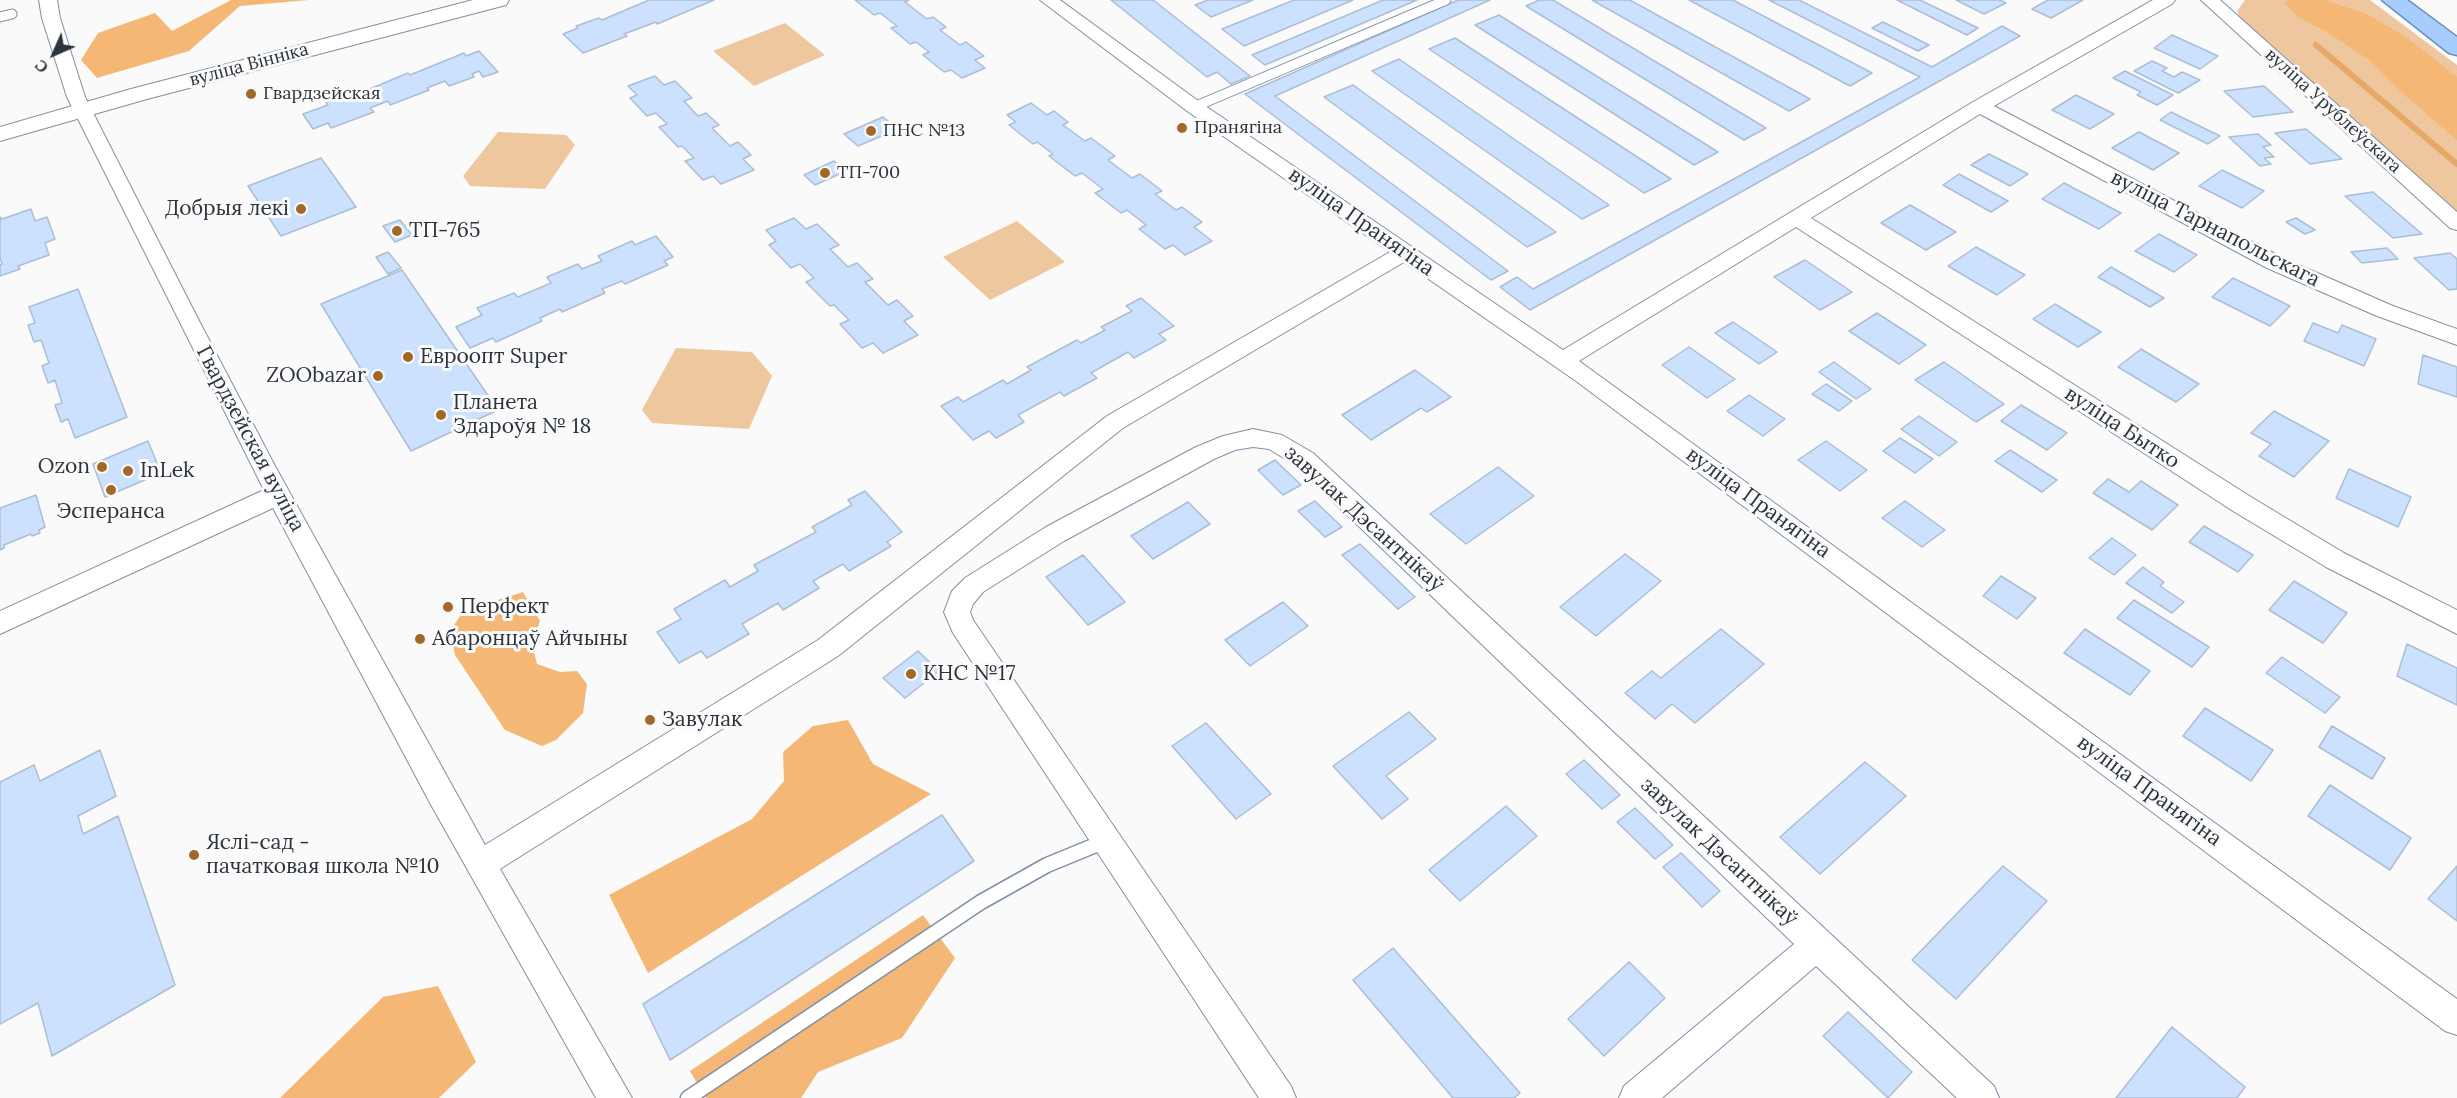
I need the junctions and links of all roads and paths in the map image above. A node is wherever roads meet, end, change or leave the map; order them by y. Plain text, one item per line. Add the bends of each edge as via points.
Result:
1 (48, 0) edge
2 (498, 0) edge
3 (1049, 0) edge
4 (1446, 0) edge
5 (2166, 0) edge
6 (2210, 0) edge
7 (2393, 0) edge
8 (12, 14) dead end
9 (0, 17) edge
10 (2457, 48) edge
11 (1980, 106) junction
12 (1194, 107) junction
13 (82, 110) junction
14 (0, 134) edge
15 (1796, 218) junction
16 (2457, 222) edge
17 (1405, 252) junction
18 (2457, 337) edge
19 (1563, 360) junction
20 (279, 494) junction
21 (0, 623) edge
22 (2457, 623) edge
23 (1108, 840) junction
24 (481, 864) junction
25 (1817, 945) junction
26 (2457, 1019) edge
27 (615, 1098) edge
28 (688, 1098) edge
29 (1279, 1098) edge
30 (1636, 1098) edge
31 (1982, 1098) edge

1 - 13 street, Гвардзейская вуліца
2 - 13 street, вуліца Вінніка
3 - 12 street, вуліца Пранягіна
4 - 12 lane
5 - 11 street
6 - 16 street, вуліца Урублеўскага
7 - 10 highway
8 - 9 lane
11 - 15 street
11 - 18 street, вуліца Тарнапольскага via 2275,263 2385,311
12 - 17 street, вуліца Пранягіна
13 - 14 street, вуліца Вінніка
13 - 20 street, Гвардзейская вуліца
15 - 19 street
15 - 22 street, вуліца Бытко via 2242,504 2335,560
17 - 19 street, вуліца Пранягіна
17 - 24 street via 1115,422 828,648
19 - 26 street, вуліца Пранягіна
20 - 21 street
20 - 24 street, Гвардзейская вуліца
23 - 25 street, завулак Дэсантнікаў via 962,626 958,606 983,578 1079,520 1219,447 1242,439 1263,438 1304,459
23 - 28 lane via 1047,865 981,902
23 - 29 street
24 - 27 street, Гвардзейская вуліца
25 - 30 street
25 - 31 street

